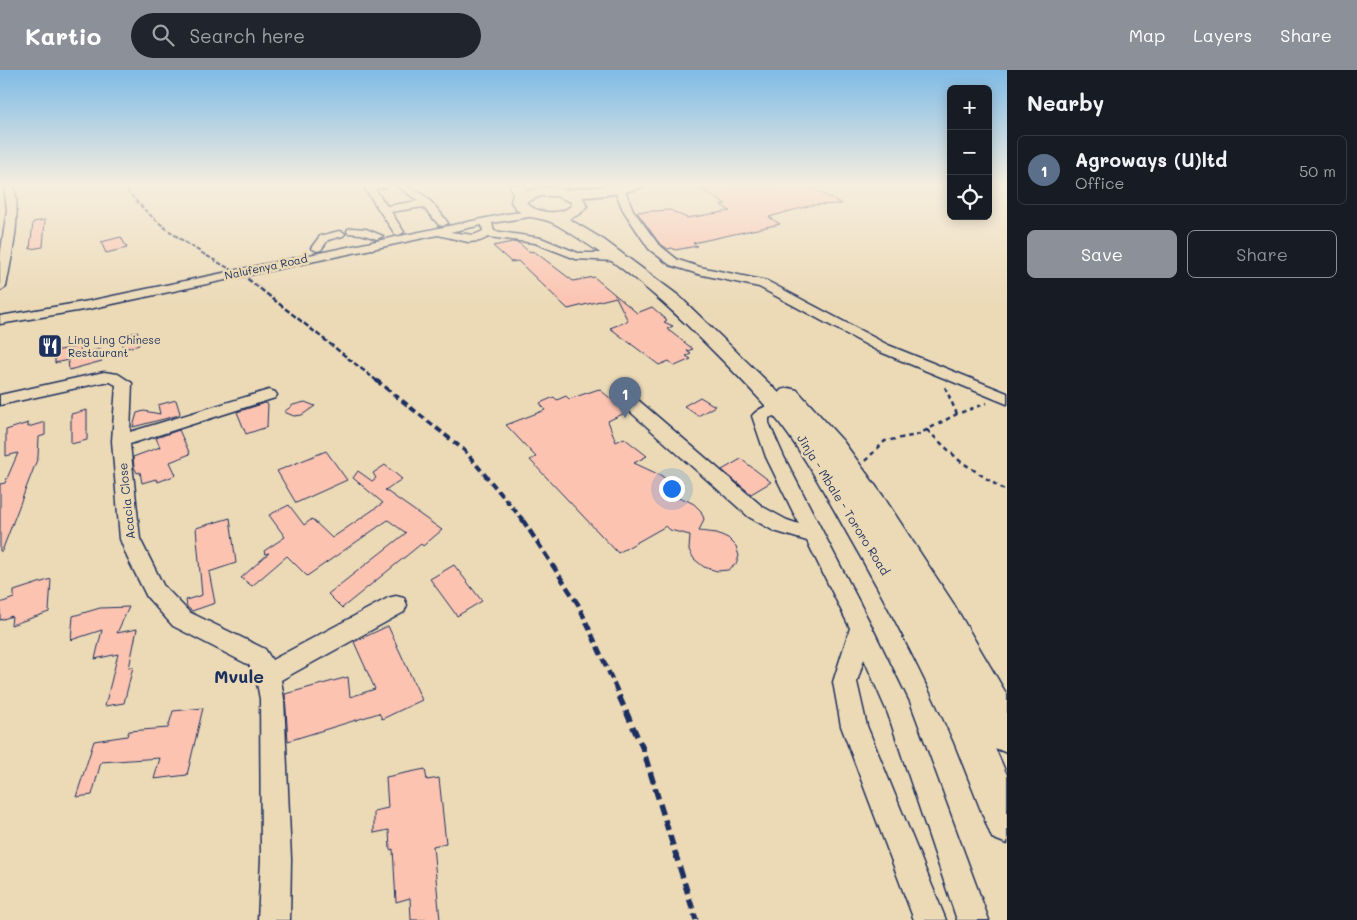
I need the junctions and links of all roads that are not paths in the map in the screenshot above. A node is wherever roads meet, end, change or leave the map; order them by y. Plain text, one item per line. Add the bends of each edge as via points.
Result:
1 (11, 225) edge
2 (394, 225) edge
3 (440, 225) edge
4 (461, 225) edge
5 (487, 225) edge
6 (573, 225) edge
7 (587, 225) edge
8 (637, 225) edge
9 (432, 229) junction
10 (352, 231) dead end
11 (399, 232) junction
12 (339, 234) dead end
13 (488, 234) junction
14 (377, 236) junction
15 (317, 248) junction
16 (614, 257) junction
17 (0, 286) edge
18 (0, 311) edge
19 (0, 320) edge
20 (269, 395) dead end
21 (1005, 398) edge
22 (0, 400) edge
23 (632, 404) dead end
24 (779, 407) junction
25 (121, 441) junction
26 (815, 536) junction
27 (396, 605) dead end
28 (861, 628) junction
29 (268, 675) junction
30 (1007, 734) edge
31 (1007, 823) edge
32 (274, 920) edge
33 (930, 920) edge
34 (973, 920) edge

1 - 17 street
2 - 11 street
3 - 9 street, Nalufenya Road
4 - 9 street, Nalufenya Road
5 - 13 street
6 - 16 highway, Jinja - Mbale - Tororo Road
7 - 30 highway, Jinja - Mbale - Tororo Road via 686,296 738,342 822,431 854,472 933,597
8 - 21 street via 651,244 674,262 687,268 763,284 883,348
9 - 11 street, Nalufenya Road
9 - 13 street via 468,239
9 - 19 street, Nalufenya Road via 80,306
10 - 14 street
11 - 14 street, Nalufenya Road
12 - 15 street via 324,238
13 - 16 street via 537,240 576,256
14 - 15 street, Nalufenya Road
15 - 18 street, Nalufenya Road
16 - 24 highway, Jinja - Mbale - Tororo Road via 672,300
20 - 25 street
22 - 25 street, Acacia Close via 90,379 113,377 124,383
23 - 26 street via 756,512 781,526
24 - 26 street via 760,416 761,424
24 - 31 highway, Jinja - Mbale - Tororo Road via 833,484 904,604 968,731
25 - 29 street, Acacia Close via 130,539 155,591 181,619 257,656
26 - 28 street
27 - 29 street
28 - 33 street via 845,682 854,726
28 - 34 street via 900,712
29 - 32 street, Acacia Close via 272,699 276,859

